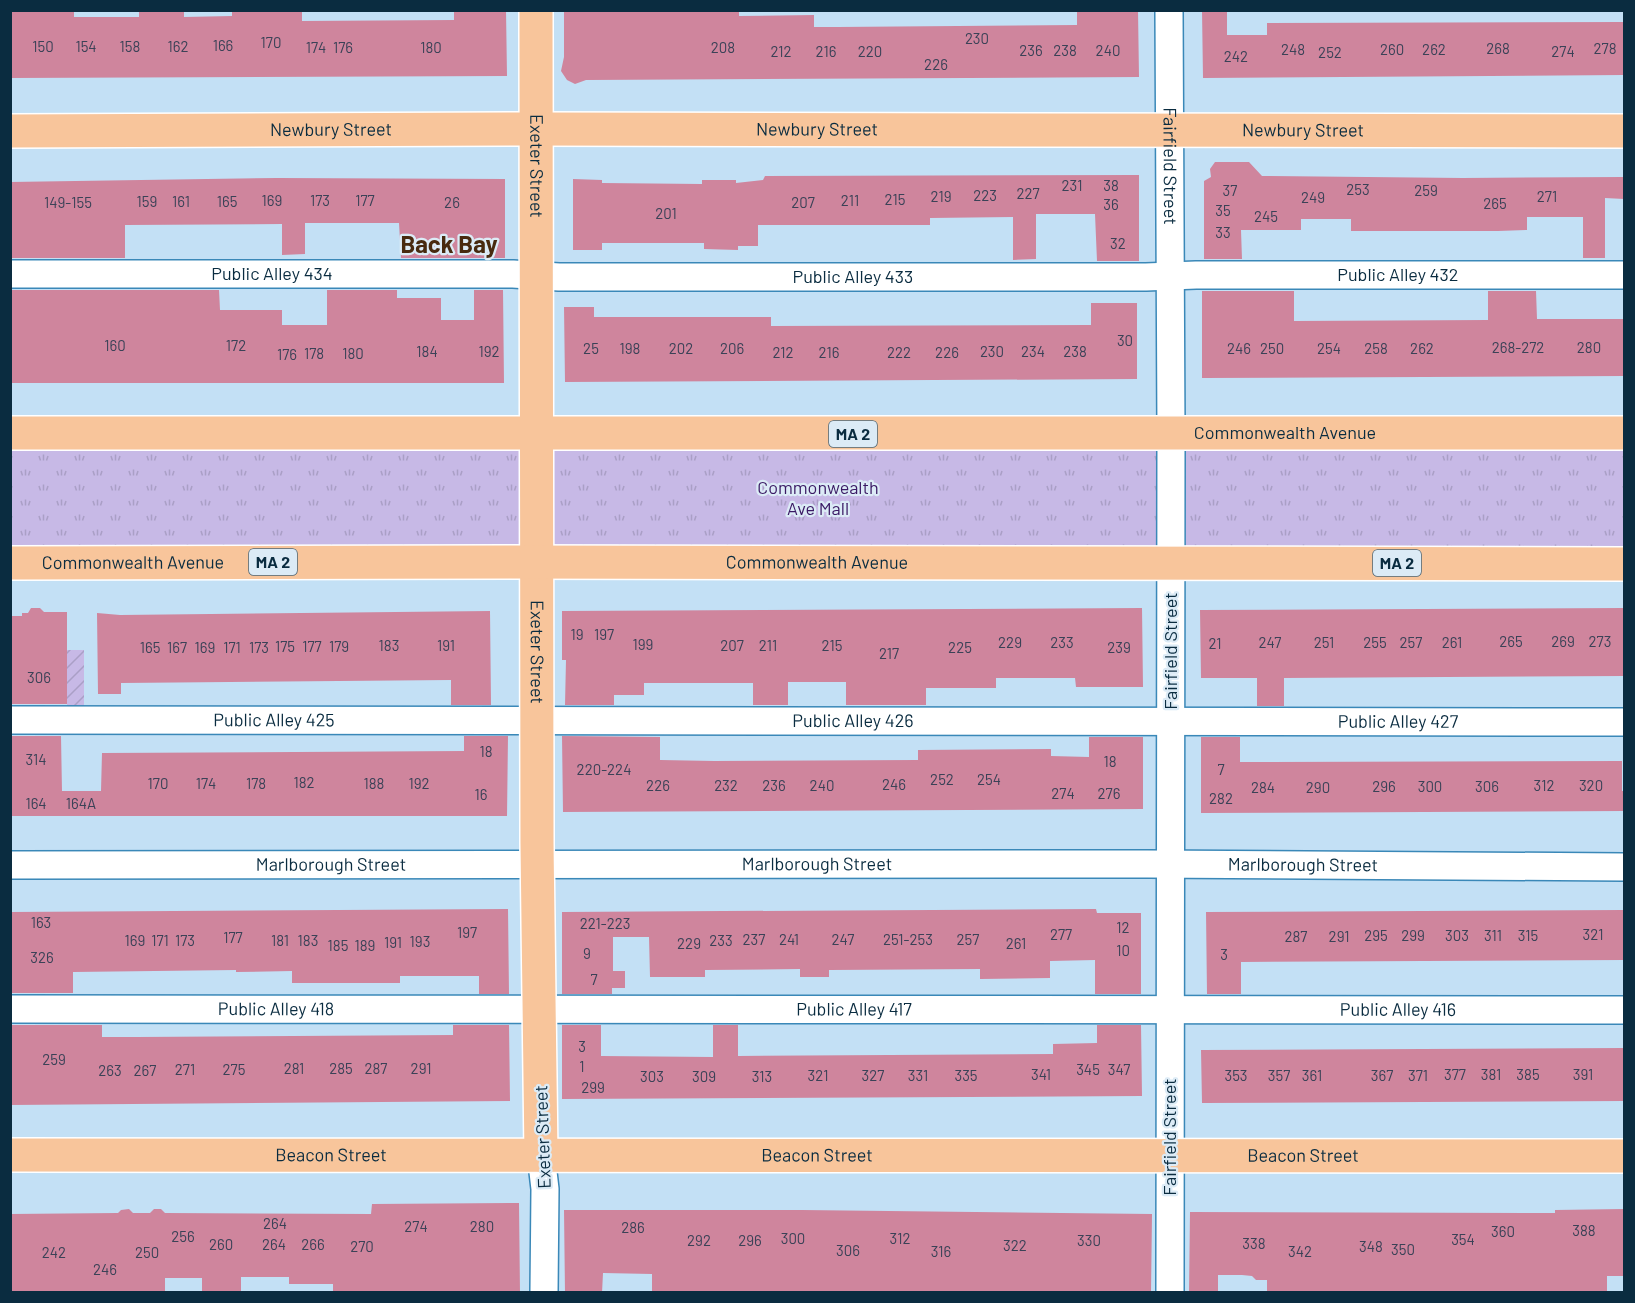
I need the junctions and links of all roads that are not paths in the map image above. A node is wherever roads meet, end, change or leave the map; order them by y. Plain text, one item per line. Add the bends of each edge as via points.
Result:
1 (536, 10) edge
2 (1169, 10) edge
3 (536, 129) junction
4 (1170, 130) junction
5 (1624, 130) edge
6 (10, 131) edge
7 (10, 274) edge
8 (536, 275) junction
9 (1624, 275) edge
10 (1171, 276) junction
11 (1624, 433) edge
12 (10, 434) edge
13 (535, 434) junction
14 (1171, 434) junction
15 (536, 562) junction
16 (1170, 562) junction
17 (10, 563) edge
18 (1624, 564) edge
19 (10, 720) edge
20 (536, 721) junction
21 (1171, 721) junction
22 (1624, 722) edge
23 (537, 864) junction
24 (1170, 864) junction
25 (10, 865) edge
26 (1624, 867) edge
27 (10, 1009) edge
28 (539, 1010) junction
29 (1171, 1010) junction
30 (1624, 1010) edge
31 (10, 1155) edge
32 (541, 1155) junction
33 (1170, 1156) junction
34 (1624, 1156) edge
35 (544, 1293) edge
36 (1170, 1293) edge

1 - 3 main road, Exeter Street
2 - 4 street, Fairfield Street
3 - 4 main road, Newbury Street
3 - 6 main road, Newbury Street
3 - 8 main road, Exeter Street
4 - 5 main road, Newbury Street
4 - 10 street, Fairfield Street
7 - 8 street, Public Alley 434
8 - 10 street, Public Alley 433
8 - 13 main road, Exeter Street
9 - 10 street, Public Alley 432
10 - 14 street, Fairfield Street
11 - 14 main road, Commonwealth Avenue / MA 2
12 - 13 main road, Commonwealth Avenue / MA 2
13 - 14 main road, Commonwealth Avenue / MA 2
13 - 15 main road, Exeter Street
14 - 16 street, Fairfield Street
15 - 16 main road, Commonwealth Avenue / MA 2
15 - 17 main road, Commonwealth Avenue / MA 2
15 - 20 main road, Exeter Street
16 - 18 main road, Commonwealth Avenue / MA 2
16 - 21 street, Fairfield Street
19 - 20 street, Public Alley 425
20 - 21 street, Public Alley 426
20 - 23 main road, Exeter Street
21 - 22 street, Public Alley 427
21 - 24 street, Fairfield Street
23 - 24 street, Marlborough Street
23 - 25 street, Marlborough Street
23 - 28 main road, Exeter Street
24 - 26 street, Marlborough Street
24 - 29 street, Fairfield Street
27 - 28 street, Public Alley 418
28 - 29 street, Public Alley 417
28 - 32 main road, Exeter Street
29 - 30 street, Public Alley 416
29 - 33 street, Fairfield Street
31 - 32 main road, Beacon Street
32 - 33 main road, Beacon Street
32 - 35 street, Exeter Street via 545,1189
33 - 34 main road, Beacon Street
33 - 36 street, Fairfield Street

